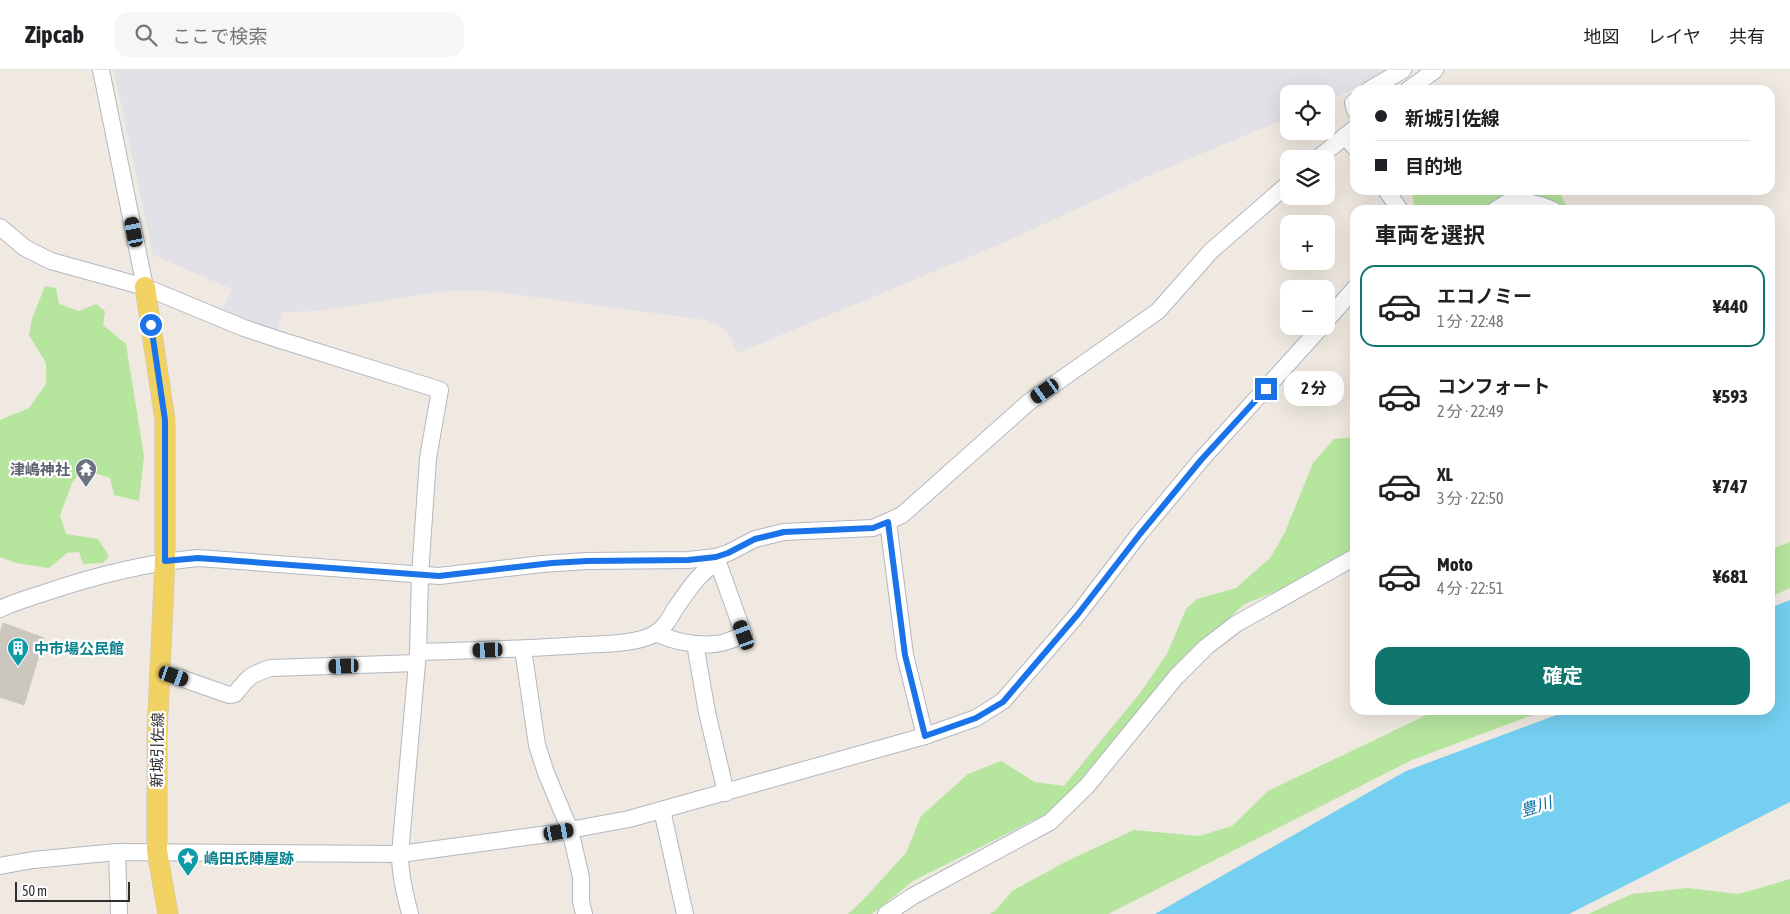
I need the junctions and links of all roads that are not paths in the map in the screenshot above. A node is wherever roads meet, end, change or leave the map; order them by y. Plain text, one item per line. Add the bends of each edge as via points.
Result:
1 (101, 70) edge
2 (1403, 70) edge
3 (1435, 70) edge
4 (1378, 85) edge
5 (1415, 85) edge
6 (1350, 139) edge
7 (1331, 150) edge
8 (1280, 191) edge
9 (1503, 205) edge
10 (1540, 205) edge
11 (0, 227) edge
12 (145, 286) junction
13 (1350, 294) edge
14 (1335, 311) edge
15 (1314, 335) edge
16 (888, 522) junction
17 (717, 560) junction
18 (1350, 560) edge
19 (165, 561) junction
20 (420, 575) junction
21 (0, 609) edge
22 (656, 633) junction
23 (695, 644) junction
24 (522, 649) junction
25 (418, 658) junction
26 (160, 675) junction
27 (925, 736) junction
28 (726, 792) junction
29 (662, 810) junction
30 (570, 830) junction
31 (157, 851) junction
32 (117, 852) junction
33 (400, 854) junction
34 (0, 866) edge
35 (119, 914) edge
36 (168, 914) edge
37 (410, 914) edge
38 (584, 914) edge
39 (685, 914) edge
40 (886, 914) edge

1 - 12 street
2 - 4 street
3 - 5 street
6 - 7 street
8 - 16 street via 1211,251 1158,312 1029,402 902,515
9 - 10 street via 1513,199
11 - 12 street via 39,256
12 - 19 main road, 新城引佐線 via 165,420
12 - 20 street via 260,334 440,390 428,458
13 - 14 street
15 - 27 street via 1201,460 1003,702 976,718
16 - 17 street via 873,528 784,532 755,539
16 - 27 street via 905,655
17 - 20 street via 579,561 439,576
17 - 22 street via 692,584
17 - 23 street via 744,635 715,644
18 - 40 street via 1236,624 1206,647 1176,677 1087,786 1050,822 912,896
19 - 20 street via 198,558
19 - 21 street via 62,587
19 - 26 main road, 新城引佐線
20 - 25 street
22 - 23 street
22 - 24 street via 617,643
23 - 28 street
24 - 25 street
24 - 30 street via 537,745
25 - 26 street via 271,668 248,677 235,694 229,695 174,676
25 - 33 street
26 - 31 main road, 新城引佐線
27 - 28 street
28 - 29 street
29 - 30 street
29 - 39 street
30 - 33 street
30 - 38 street via 581,877
31 - 32 street
31 - 33 street
31 - 36 main road, 新城引佐線
32 - 34 street
32 - 35 street
33 - 37 street

